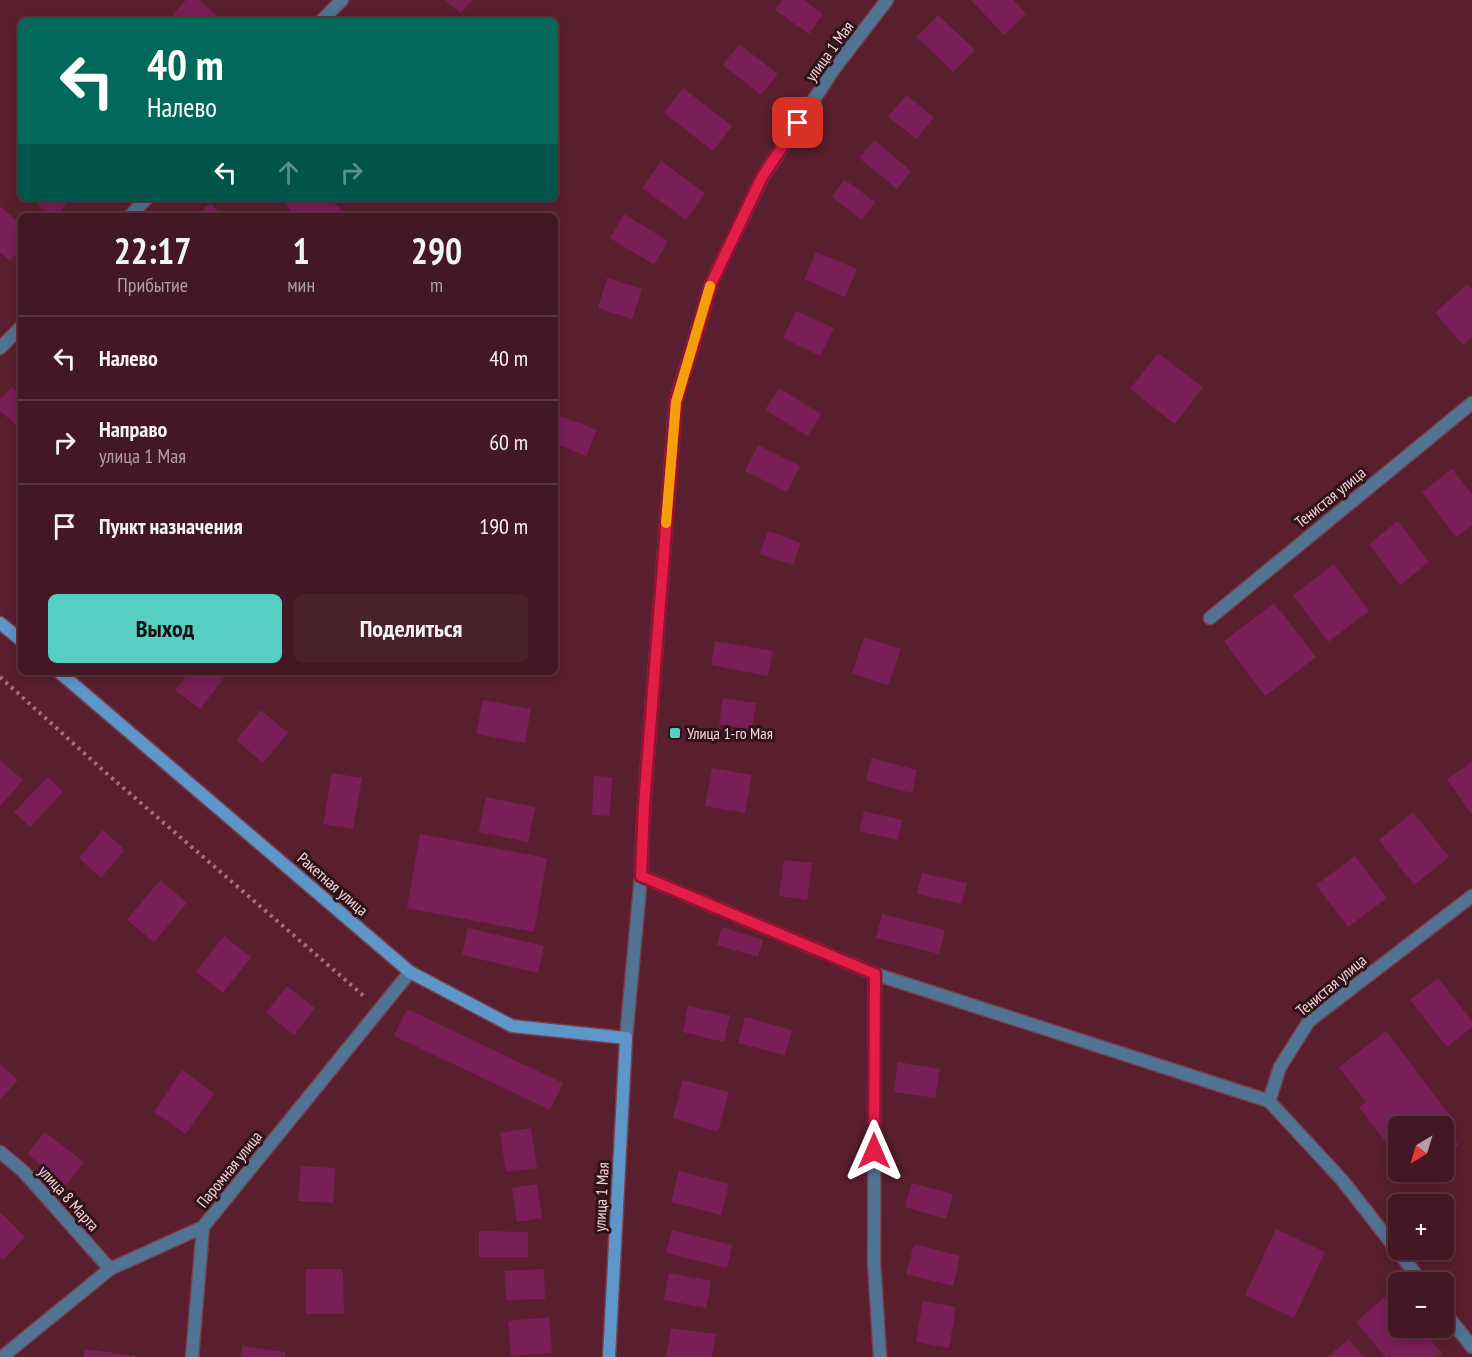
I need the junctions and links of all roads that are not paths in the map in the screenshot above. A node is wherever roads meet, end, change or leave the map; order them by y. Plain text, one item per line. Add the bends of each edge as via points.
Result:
1 (342, 0) edge
2 (887, 0) edge
3 (324, 18) edge
4 (144, 201) edge
5 (133, 213) edge
6 (18, 330) edge
7 (0, 348) edge
8 (1472, 403) edge
9 (1210, 618) dead end
10 (0, 623) edge
11 (18, 638) edge
12 (63, 675) edge
13 (641, 876) junction
14 (1472, 896) edge
15 (410, 972) junction
16 (875, 974) junction
17 (626, 1038) junction
18 (1269, 1101) junction
19 (0, 1152) edge
20 (203, 1227) junction
21 (110, 1269) junction
22 (1414, 1272) edge
23 (1454, 1324) edge
24 (1472, 1347) edge
25 (2, 1357) edge
26 (192, 1357) edge
27 (609, 1357) edge
28 (880, 1357) edge

1 - 3 street
2 - 13 street, улица 1 Мая via 834,69 762,177 712,282 676,402
4 - 5 street
6 - 7 street
8 - 9 street, Тенистая улица
10 - 11 main road
12 - 15 main road, Ракетная улица
13 - 16 street
13 - 17 street, улица 1 Мая
14 - 18 street, Тенистая улица via 1309,1022 1280,1067
15 - 17 main road, Ракетная улица via 512,1026
15 - 20 street, Паромная улица
16 - 18 street
16 - 28 street via 874,1262
17 - 27 main road, улица 1 Мая
18 - 22 street via 1342,1180
19 - 21 street, улица 8 Марта via 23,1171
20 - 21 street, Паромная улица
20 - 26 street
21 - 25 street, Паромная улица
23 - 24 street

